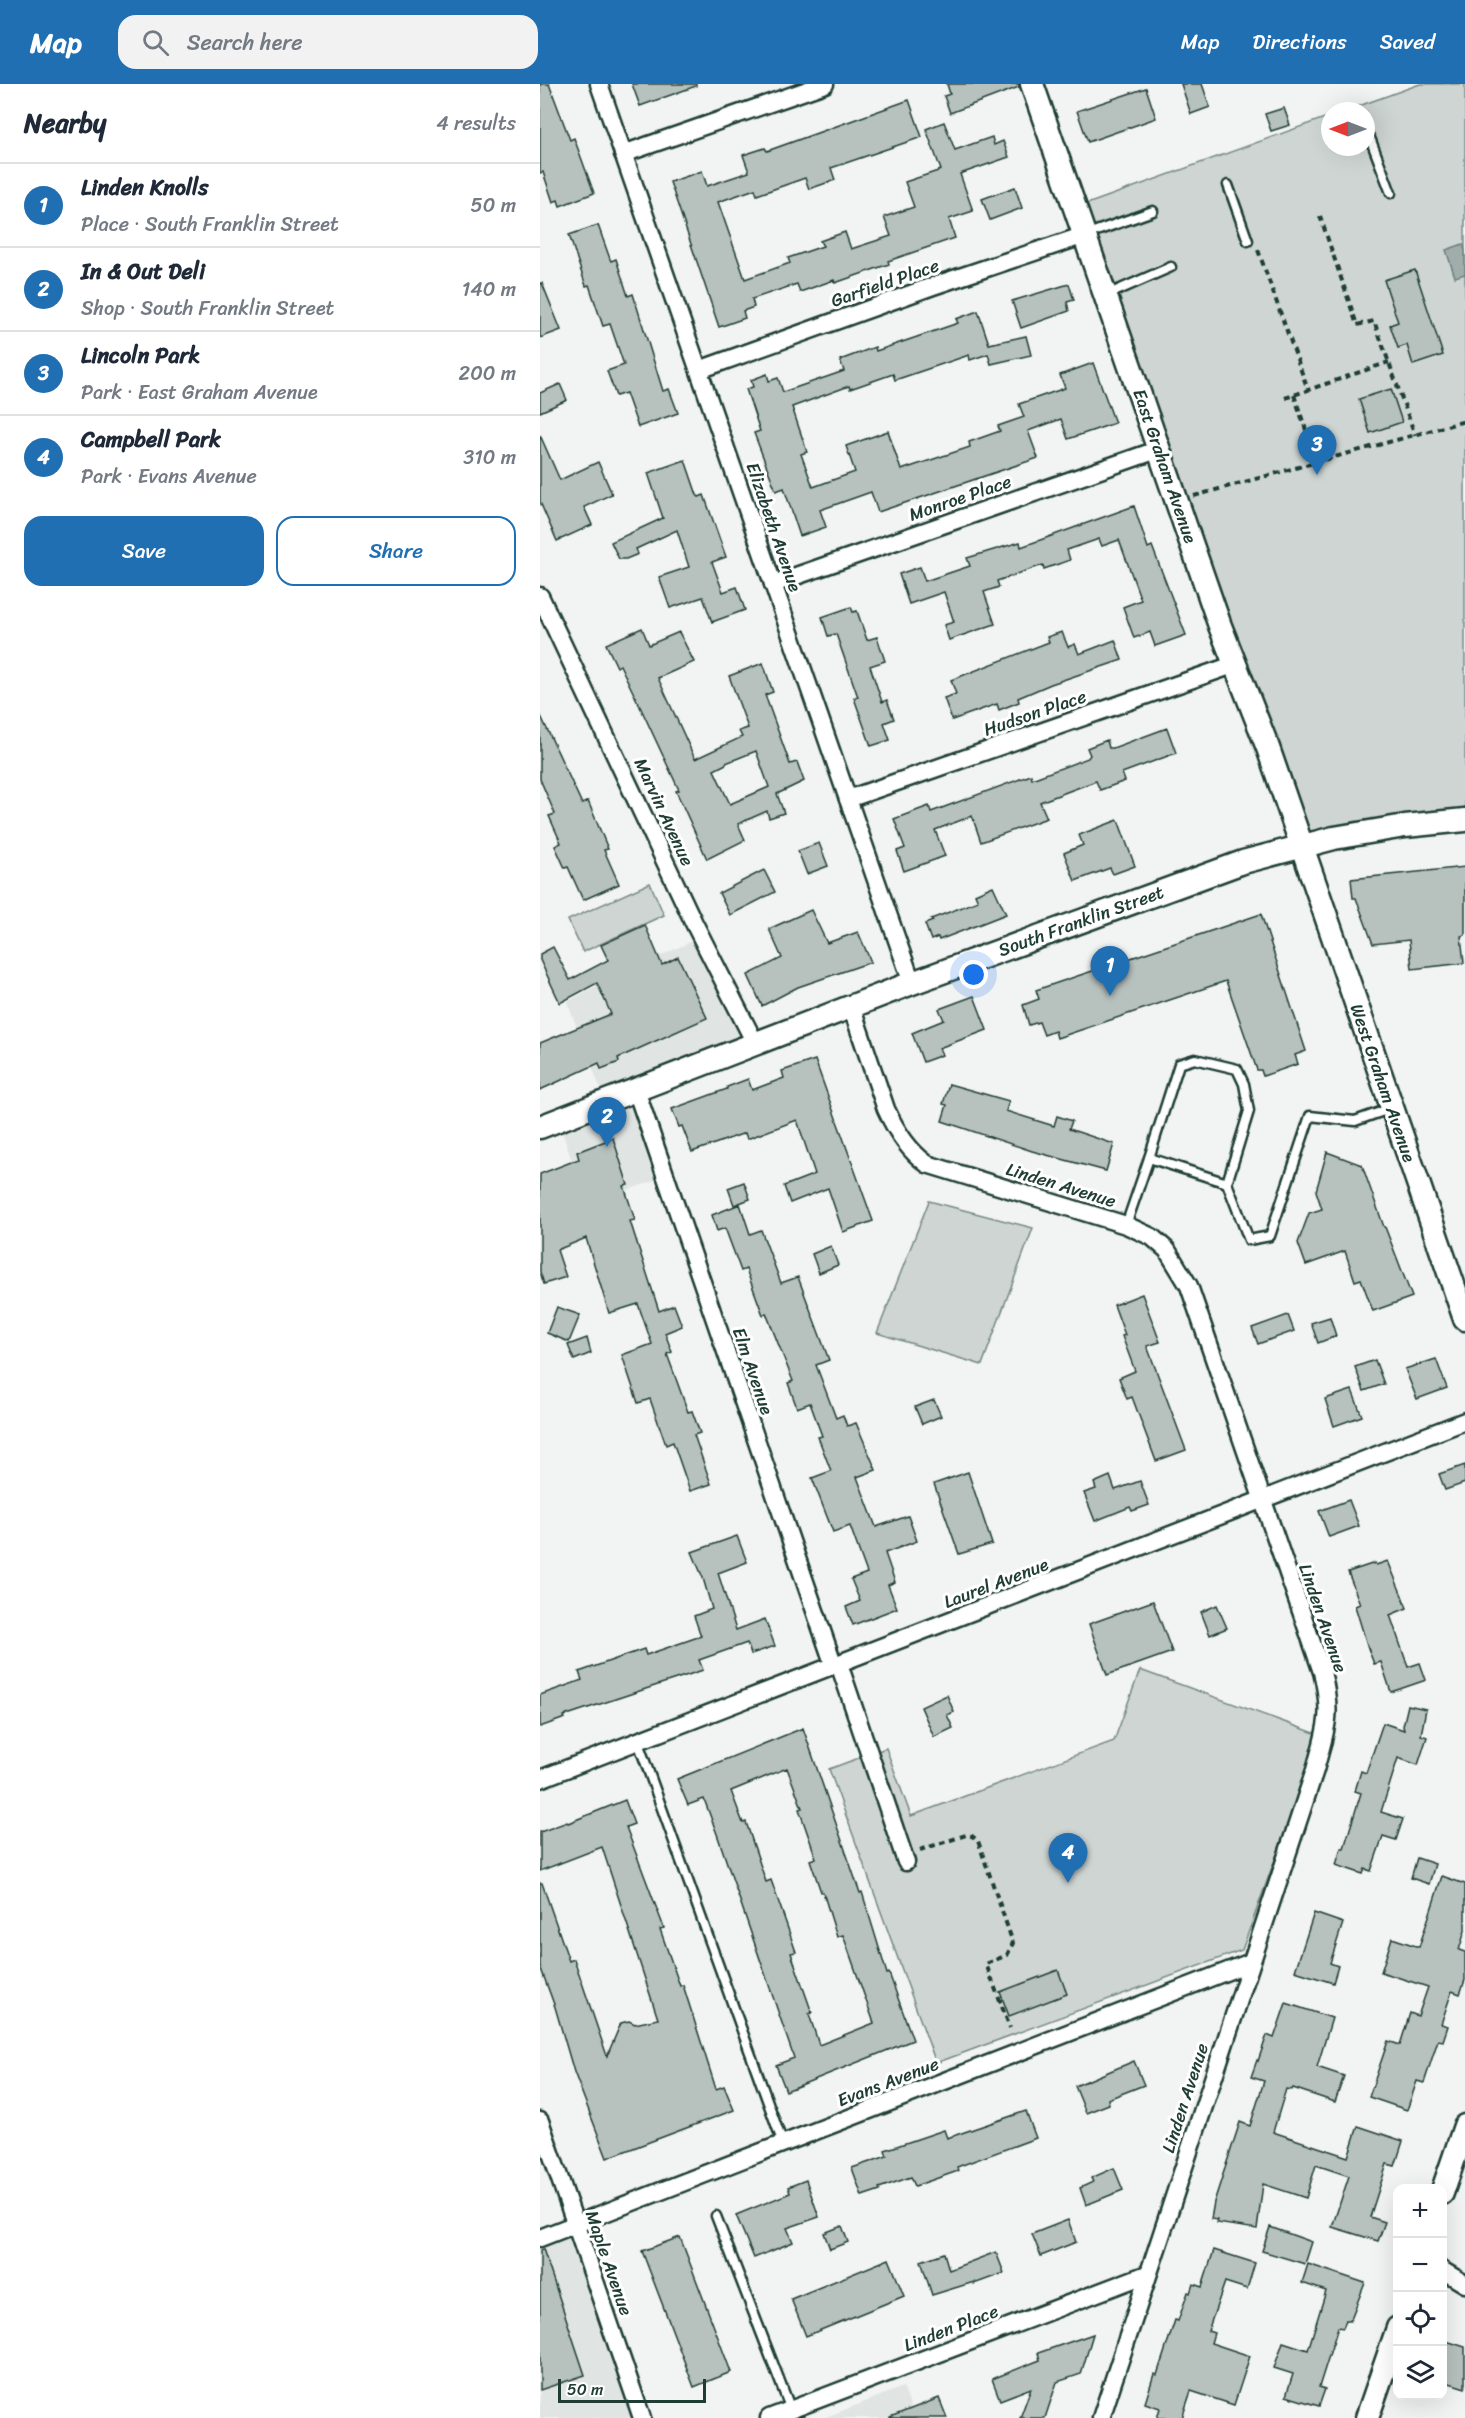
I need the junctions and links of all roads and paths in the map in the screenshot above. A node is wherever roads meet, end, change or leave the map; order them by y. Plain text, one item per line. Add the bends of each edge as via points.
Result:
1 (599, 84) edge
2 (825, 84) edge
3 (1032, 84) edge
4 (1375, 151) edge
5 (623, 154) junction
6 (1228, 185) dead end
7 (1391, 192) dead end
8 (1153, 211) dead end
9 (1320, 216) dead end
10 (1085, 235) junction
11 (1251, 240) joint
12 (1171, 267) dead end
13 (1106, 295) junction
14 (1389, 362) junction
15 (699, 370) junction
16 (1308, 390) junction
17 (1294, 395) junction
18 (1285, 398) dead end
19 (1465, 421) edge
20 (1415, 435) junction
21 (1160, 449) junction
22 (1317, 462) junction
23 (1177, 501) junction
24 (773, 584) junction
25 (540, 596) edge
26 (1236, 664) junction
27 (848, 799) junction
28 (1465, 819) edge
29 (1301, 846) junction
30 (912, 983) junction
31 (851, 1006) junction
32 (755, 1043) junction
33 (636, 1090) junction
34 (1392, 1108) junction
35 (540, 1127) edge
36 (1149, 1158) junction
37 (1227, 1183) junction
38 (1126, 1225) junction
39 (1465, 1319) edge
40 (1465, 1421) edge
41 (1263, 1500) junction
42 (837, 1665) junction
43 (638, 1742) junction
44 (540, 1779) edge
45 (905, 1858) joint
46 (1251, 1962) junction
47 (1010, 2028) dead end
48 (540, 2121) edge
49 (1465, 2126) edge
50 (783, 2144) junction
51 (1446, 2184) edge
52 (716, 2216) dead end
53 (575, 2224) junction
54 (540, 2238) edge
55 (1447, 2273) edge
56 (1147, 2274) junction
57 (1465, 2284) edge
58 (1393, 2343) edge
59 (791, 2410) junction
60 (642, 2418) edge
61 (769, 2418) edge
62 (1101, 2418) edge
63 (1368, 2418) edge

1 - 5 street, Elizabeth Avenue
2 - 5 street
3 - 10 street, East Graham Avenue
4 - 7 lane
5 - 15 street, Elizabeth Avenue
6 - 11 lane
8 - 10 lane
9 - 14 path via 1357,325 1374,321
10 - 13 street, East Graham Avenue
10 - 15 street, Garfield Place
11 - 16 path
12 - 13 lane
13 - 21 street, East Graham Avenue
14 - 16 path
14 - 20 path
15 - 24 street, Elizabeth Avenue
16 - 17 path
17 - 18 path
17 - 22 path
19 - 20 path
20 - 22 path
21 - 23 street, East Graham Avenue
21 - 24 street, Monroe Place
22 - 23 path
23 - 26 street, East Graham Avenue
24 - 27 street, Elizabeth Avenue
25 - 32 street, Marvin Avenue
26 - 27 street, Hudson Place
26 - 29 street, East Graham Avenue
27 - 30 street, Elizabeth Avenue
28 - 29 street, South Franklin Street
29 - 30 street, South Franklin Street via 1243,862
29 - 34 street, West Graham Avenue
30 - 31 street, South Franklin Street
31 - 32 street, South Franklin Street
31 - 38 street, Linden Avenue via 886,1109 917,1156 927,1164
32 - 33 street, South Franklin Street
33 - 35 street, South Franklin Street
33 - 42 street, Elm Avenue
34 - 37 lane via 1355,1121 1310,1116 1270,1236 1249,1240
34 - 39 street, West Graham Avenue
36 - 37 lane
36 - 37 lane via 1179,1064 1195,1059 1237,1070 1249,1111
36 - 38 lane
38 - 41 street, Linden Avenue via 1152,1237 1167,1250 1189,1286
40 - 41 street, Laurel Avenue
41 - 42 street, Laurel Avenue
41 - 46 street, Linden Avenue via 1322,1672 1329,1698 1329,1719
42 - 43 street, Laurel Avenue
42 - 45 street, Elm Avenue
43 - 44 street, Laurel Avenue
43 - 50 lane
45 - 47 path via 966,1835 978,1841 1013,1943 1007,1956 986,1964
46 - 50 street, Evans Avenue
46 - 56 street, Linden Avenue
48 - 53 street, Maple Avenue
49 - 51 street
50 - 53 street, Evans Avenue
52 - 59 lane
53 - 54 street, Evans Avenue
53 - 60 street, Maple Avenue
55 - 57 street
56 - 59 street, Linden Place
56 - 62 street, Linden Avenue
58 - 63 street
59 - 61 street, Linden Place

